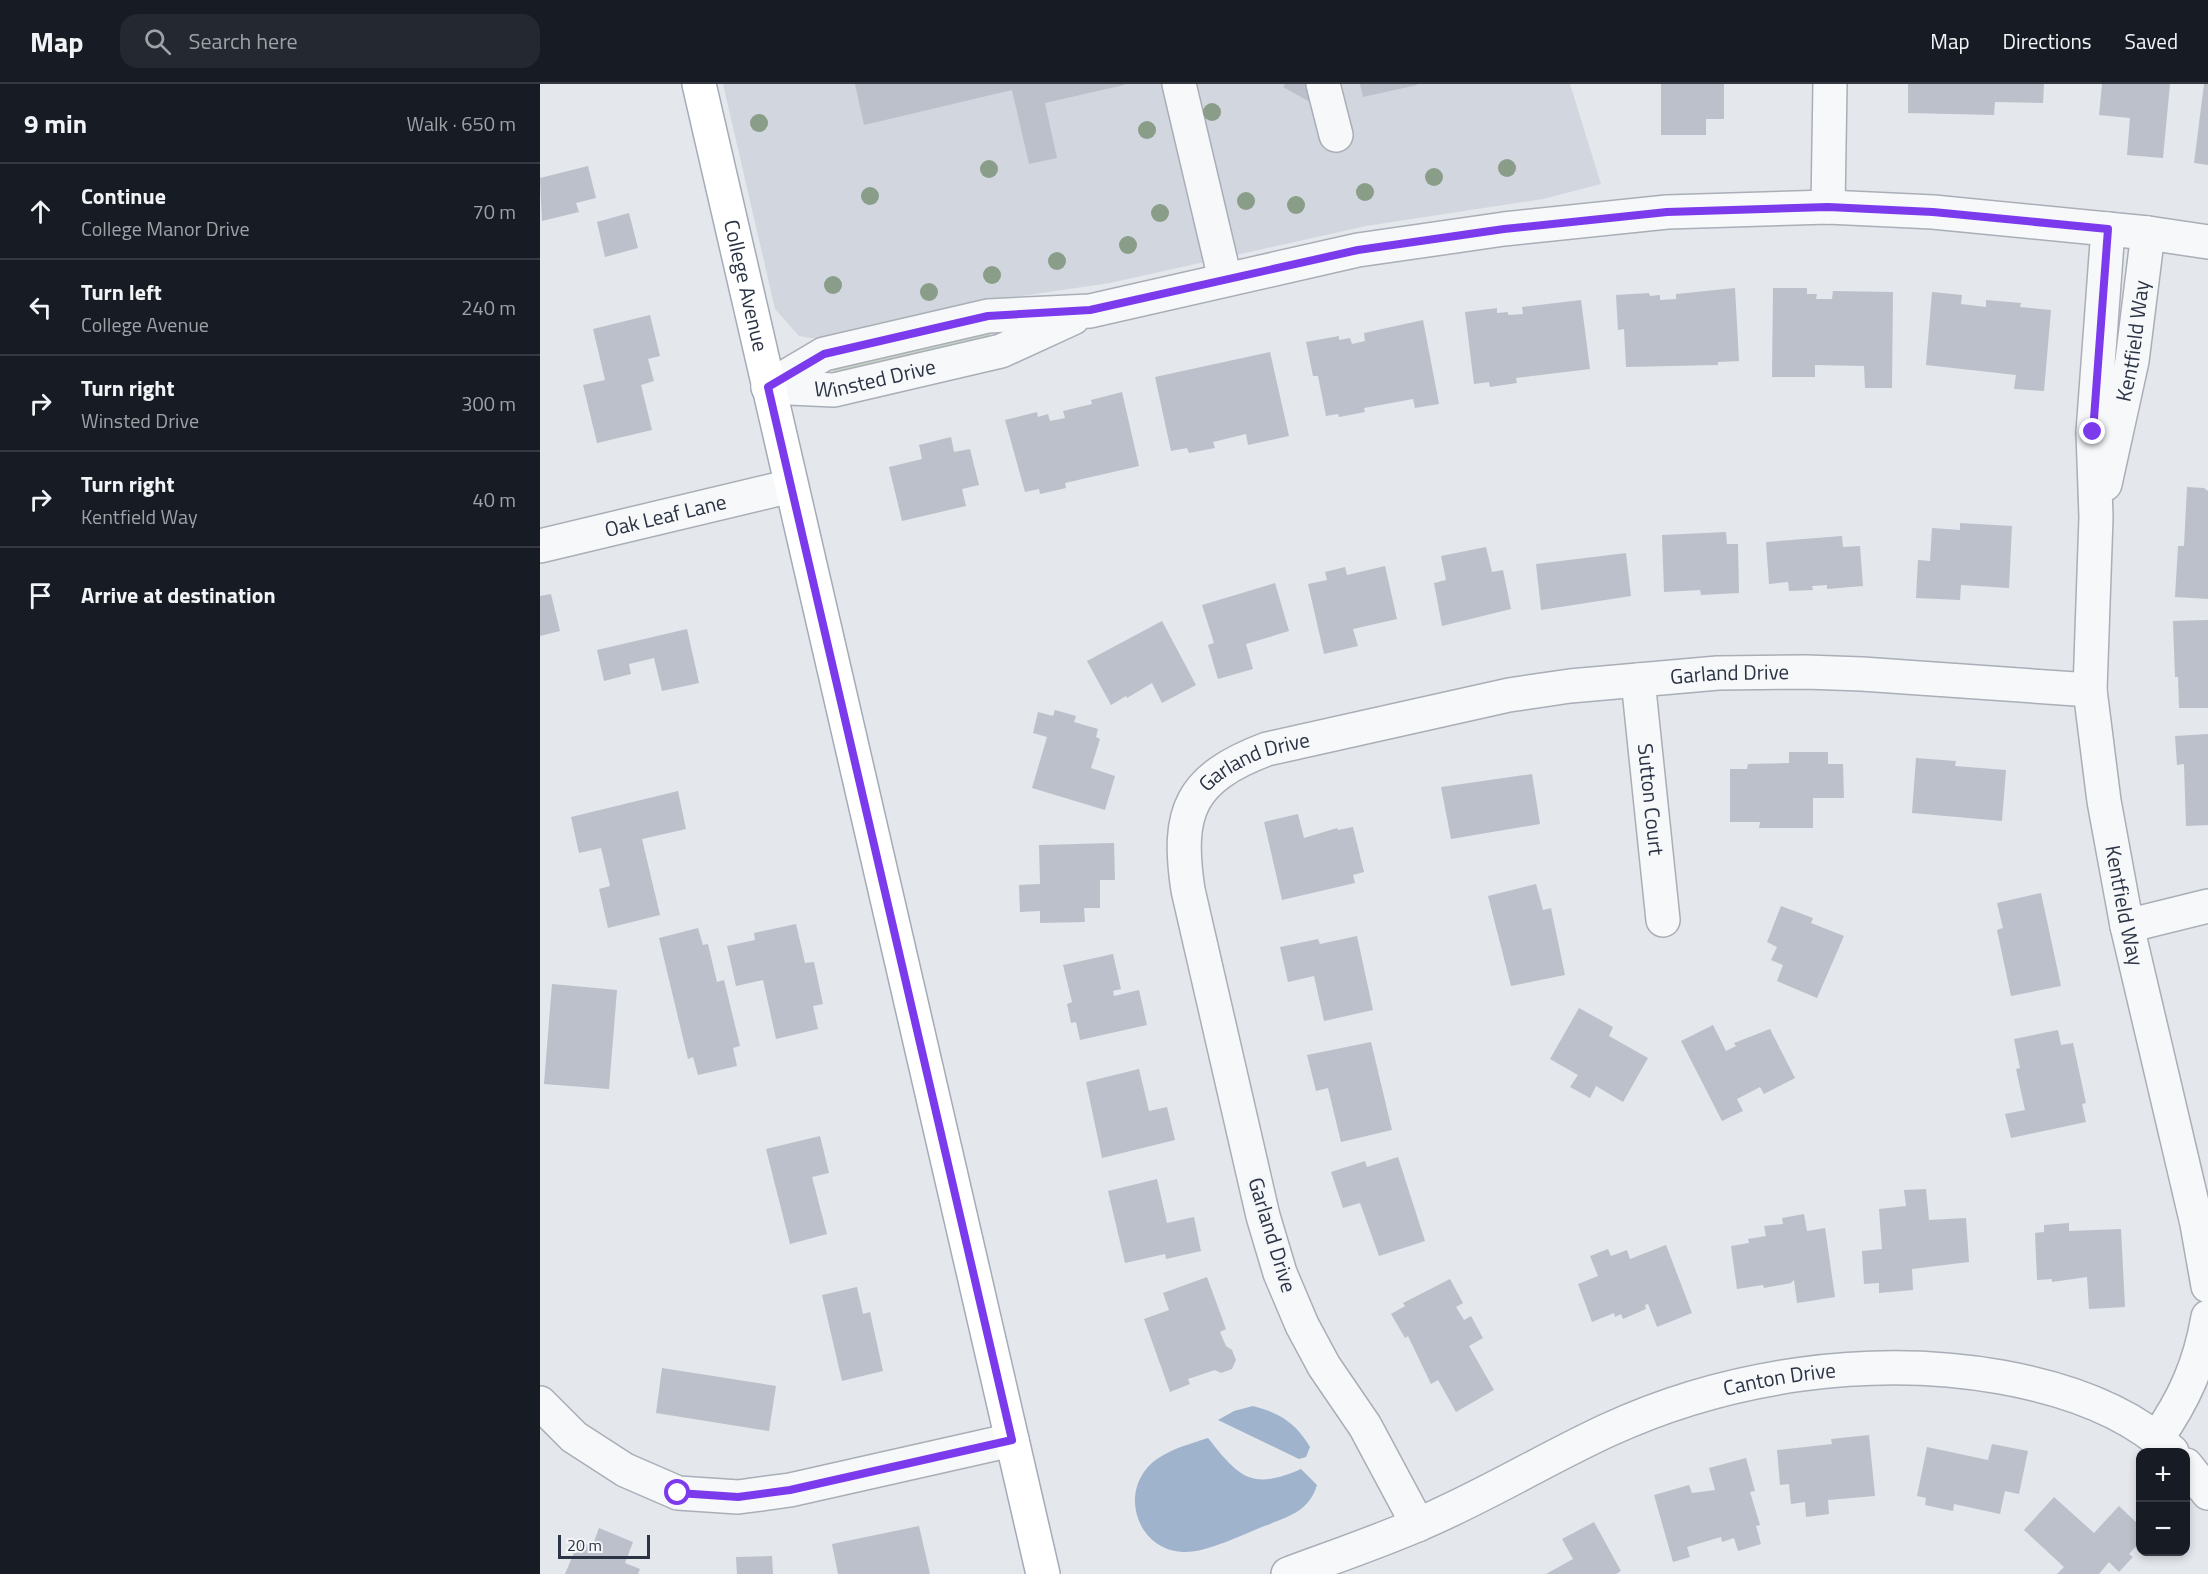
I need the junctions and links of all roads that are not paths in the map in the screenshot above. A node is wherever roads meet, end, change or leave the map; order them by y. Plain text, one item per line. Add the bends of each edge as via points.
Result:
1 (699, 84) edge
2 (1179, 84) edge
3 (1323, 84) edge
4 (1830, 84) edge
5 (1336, 135) dead end
6 (1828, 207) junction
7 (2108, 229) junction
8 (2148, 233) junction
9 (2208, 242) edge
10 (1225, 279) junction
11 (768, 387) junction
12 (791, 486) junction
13 (2096, 517) junction
14 (540, 546) edge
15 (1638, 680) junction
16 (2090, 690) junction
17 (2208, 906) edge
18 (1662, 920) dead end
19 (2127, 926) junction
20 (2208, 1286) edge
21 (2208, 1317) edge
22 (540, 1402) edge
23 (1012, 1440) junction
24 (2165, 1445) edge
25 (2190, 1470) edge
26 (2208, 1493) edge
27 (1418, 1525) junction
28 (1043, 1574) edge
29 (1288, 1574) edge
30 (1347, 1574) edge

1 - 11 main road, College Avenue
2 - 10 street
3 - 5 street
4 - 6 street
6 - 7 street, Winsted Drive via 1933,212
6 - 10 street, Winsted Drive via 1667,212 1504,229 1358,250
7 - 8 street, Winsted Drive
7 - 13 street, Kentfield Way via 2093,432
8 - 9 street, Winsted Drive
8 - 13 street, Kentfield Way via 2132,362
10 - 11 street, Winsted Drive via 1090,310 1001,351 834,390
11 - 12 main road, College Avenue
12 - 14 street, Oak Leaf Lane
12 - 23 main road, College Avenue
13 - 16 street, Kentfield Way
15 - 16 street, Garland Drive via 1806,672
15 - 18 street, Sutton Court
15 - 27 street, Garland Drive via 1509,695 1267,749 1239,759 1215,776 1186,814 1182,852 1188,890 1263,1216 1280,1273 1324,1366 1365,1426
16 - 19 street, Kentfield Way via 2104,801
17 - 19 street
19 - 20 street, Kentfield Way
21 - 24 street via 2194,1377
22 - 23 street via 574,1437 625,1470 678,1493 738,1497 790,1490
23 - 28 main road, College Avenue
24 - 27 street, Canton Drive via 2111,1412 2064,1391 2026,1382 1933,1369 1810,1374 1743,1384 1609,1429
25 - 26 street
27 - 29 street, Canton Drive
27 - 30 street, Canton Drive

